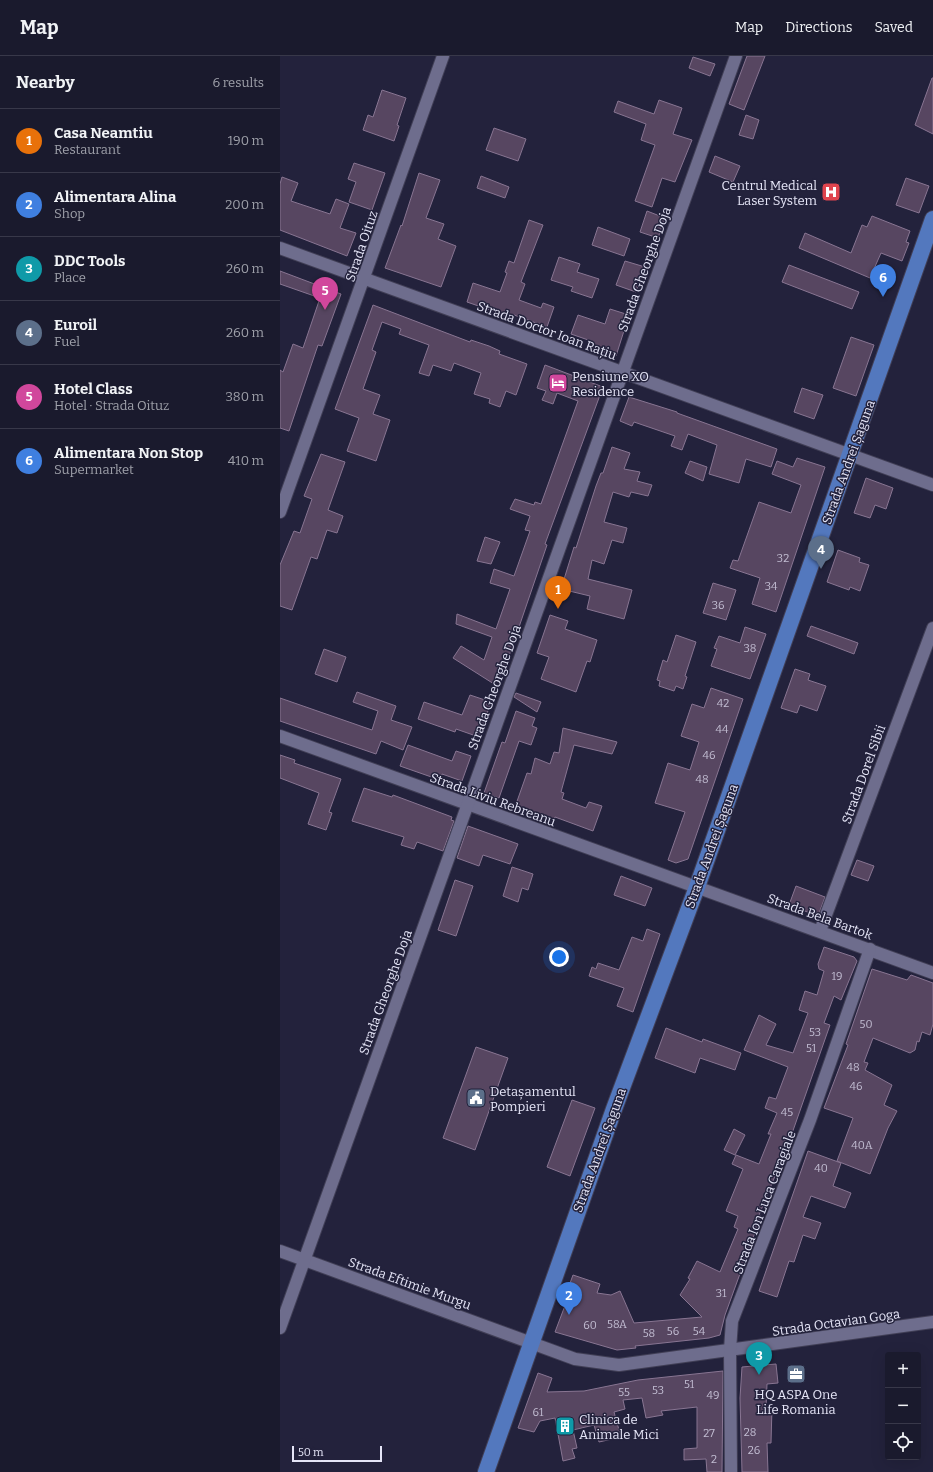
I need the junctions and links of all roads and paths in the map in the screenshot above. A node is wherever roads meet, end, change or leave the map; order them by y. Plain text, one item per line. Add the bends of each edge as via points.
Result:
1 (443, 56) edge
2 (736, 56) edge
3 (933, 219) edge
4 (280, 248) edge
5 (365, 279) junction
6 (622, 372) junction
7 (850, 455) junction
8 (933, 485) edge
9 (280, 512) edge
10 (933, 628) edge
11 (280, 736) edge
12 (466, 805) junction
13 (697, 887) junction
14 (820, 931) junction
15 (870, 949) junction
16 (933, 973) edge
17 (280, 1251) edge
18 (305, 1260) junction
19 (933, 1322) edge
20 (280, 1328) edge
21 (531, 1342) junction
22 (730, 1350) junction
23 (486, 1472) edge
24 (731, 1472) edge

1 - 5 street, Strada Oituz
2 - 6 street, Strada Gheorghe Doja
3 - 7 main road, Strada Andrei Șaguna
4 - 5 street, Strada Doctor Ioan Rațiu
5 - 6 street, Strada Doctor Ioan Rațiu
5 - 9 street, Strada Oituz
6 - 7 street, Strada Doctor Ioan Rațiu
6 - 12 street, Strada Gheorghe Doja
7 - 8 street, Strada Doctor Ioan Rațiu
7 - 13 main road, Strada Andrei Șaguna
10 - 14 street, Strada Dorel Sibii
11 - 12 street, Strada Liviu Rebreanu
12 - 13 street, Strada Liviu Rebreanu
12 - 18 street, Strada Gheorghe Doja
13 - 14 street, Strada Bela Bartok
13 - 21 main road, Strada Andrei Șaguna
14 - 15 street, Strada Bela Bartok
15 - 16 street, Strada Bela Bartok
15 - 22 street, Strada Ion Luca Caragiale via 810,1120 732,1321
17 - 18 street, Strada Eftimie Murgu
18 - 20 street, Strada Gheorghe Doja
18 - 21 street, Strada Eftimie Murgu
19 - 22 street, Strada Octavian Goga
21 - 22 street, Strada Octavian Goga via 575,1359 619,1365
21 - 23 main road, Strada Andrei Șaguna
22 - 24 street, Strada Ion Luca Caragiale

